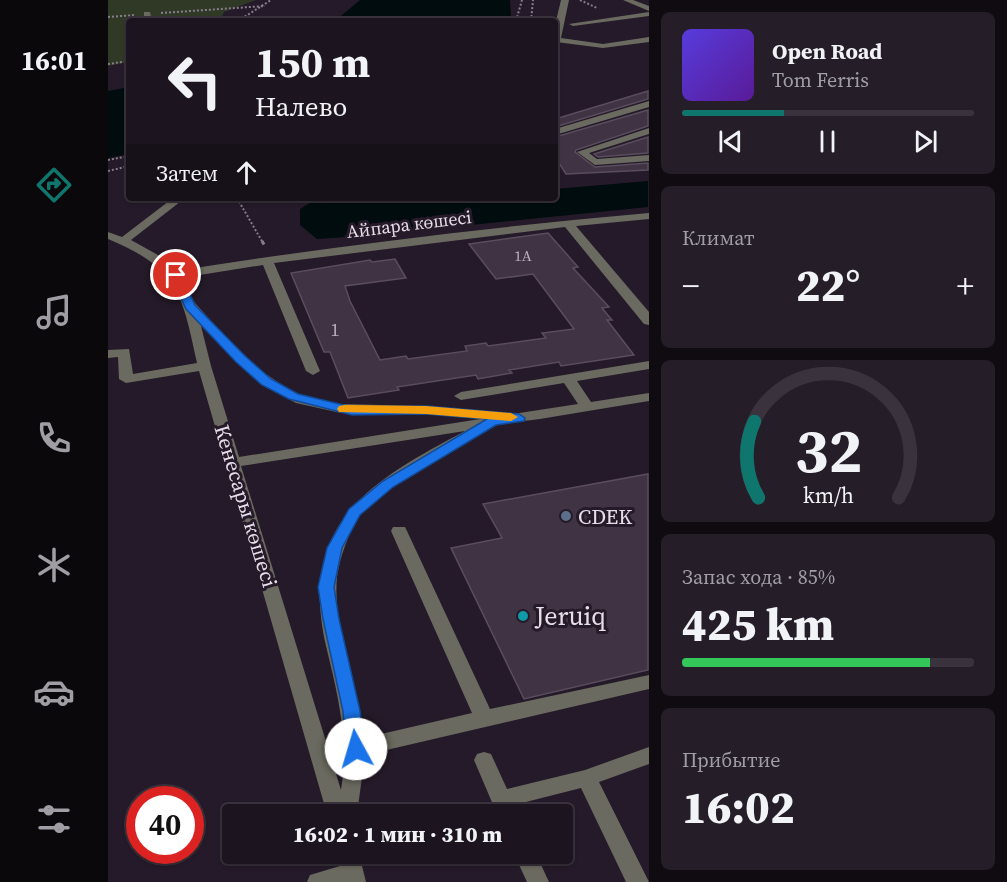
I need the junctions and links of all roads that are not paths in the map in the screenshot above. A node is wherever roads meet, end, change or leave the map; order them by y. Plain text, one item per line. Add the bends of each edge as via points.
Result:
1 (566, 0) edge
2 (627, 0) edge
3 (648, 9) edge
4 (648, 14) edge
5 (573, 24) dead end
6 (558, 30) edge
7 (648, 39) edge
8 (558, 40) edge
9 (648, 104) edge
10 (558, 131) edge
11 (648, 131) edge
12 (648, 158) edge
13 (176, 201) edge
14 (648, 216) edge
15 (567, 223) junction
16 (108, 236) edge
17 (123, 241) junction
18 (270, 259) junction
19 (176, 275) junction
20 (190, 306) junction
21 (648, 321) edge
22 (108, 354) edge
23 (648, 364) edge
24 (204, 366) junction
25 (314, 371) dead end
26 (567, 377) junction
27 (461, 396) dead end
28 (648, 398) edge
29 (587, 407) junction
30 (519, 418) junction
31 (492, 422) junction
32 (232, 463) junction
33 (399, 531) dead end
34 (648, 682) edge
35 (484, 718) junction
36 (356, 749) junction
37 (648, 755) edge
38 (484, 760) dead end
39 (586, 778) junction
40 (509, 803) edge
41 (334, 804) edge
42 (349, 804) edge
43 (530, 864) edge
44 (352, 870) edge
45 (318, 882) edge
46 (538, 882) edge
47 (638, 882) edge

1 - 6 street
2 - 3 street
4 - 5 street
7 - 8 street via 603,46
9 - 10 street
11 - 12 street via 582,152 595,162
13 - 17 street
14 - 15 street, Айпара көшесі
15 - 18 street, Айпара көшесі
15 - 21 street
16 - 17 street, Кенесары көшесі
17 - 19 street, Кенесары көшесі via 154,255
18 - 19 street, Айпара көшесі
18 - 25 street
19 - 20 street, Кенесары көшесі
20 - 24 street, Кенесары көшесі
20 - 30 street via 266,382 309,402 352,411 426,410
22 - 24 street via 124,352 126,379
23 - 26 street
24 - 32 street, Кенесары көшесі
26 - 27 street
26 - 29 street
28 - 29 street
29 - 30 street
30 - 31 street
31 - 32 street
31 - 36 street via 388,484 354,513 335,548 326,587
32 - 41 street, Кенесары көшесі
33 - 35 street
34 - 35 street
35 - 36 street
36 - 42 street
37 - 39 street
38 - 40 street
39 - 40 street
39 - 47 street
43 - 46 street
44 - 45 street

